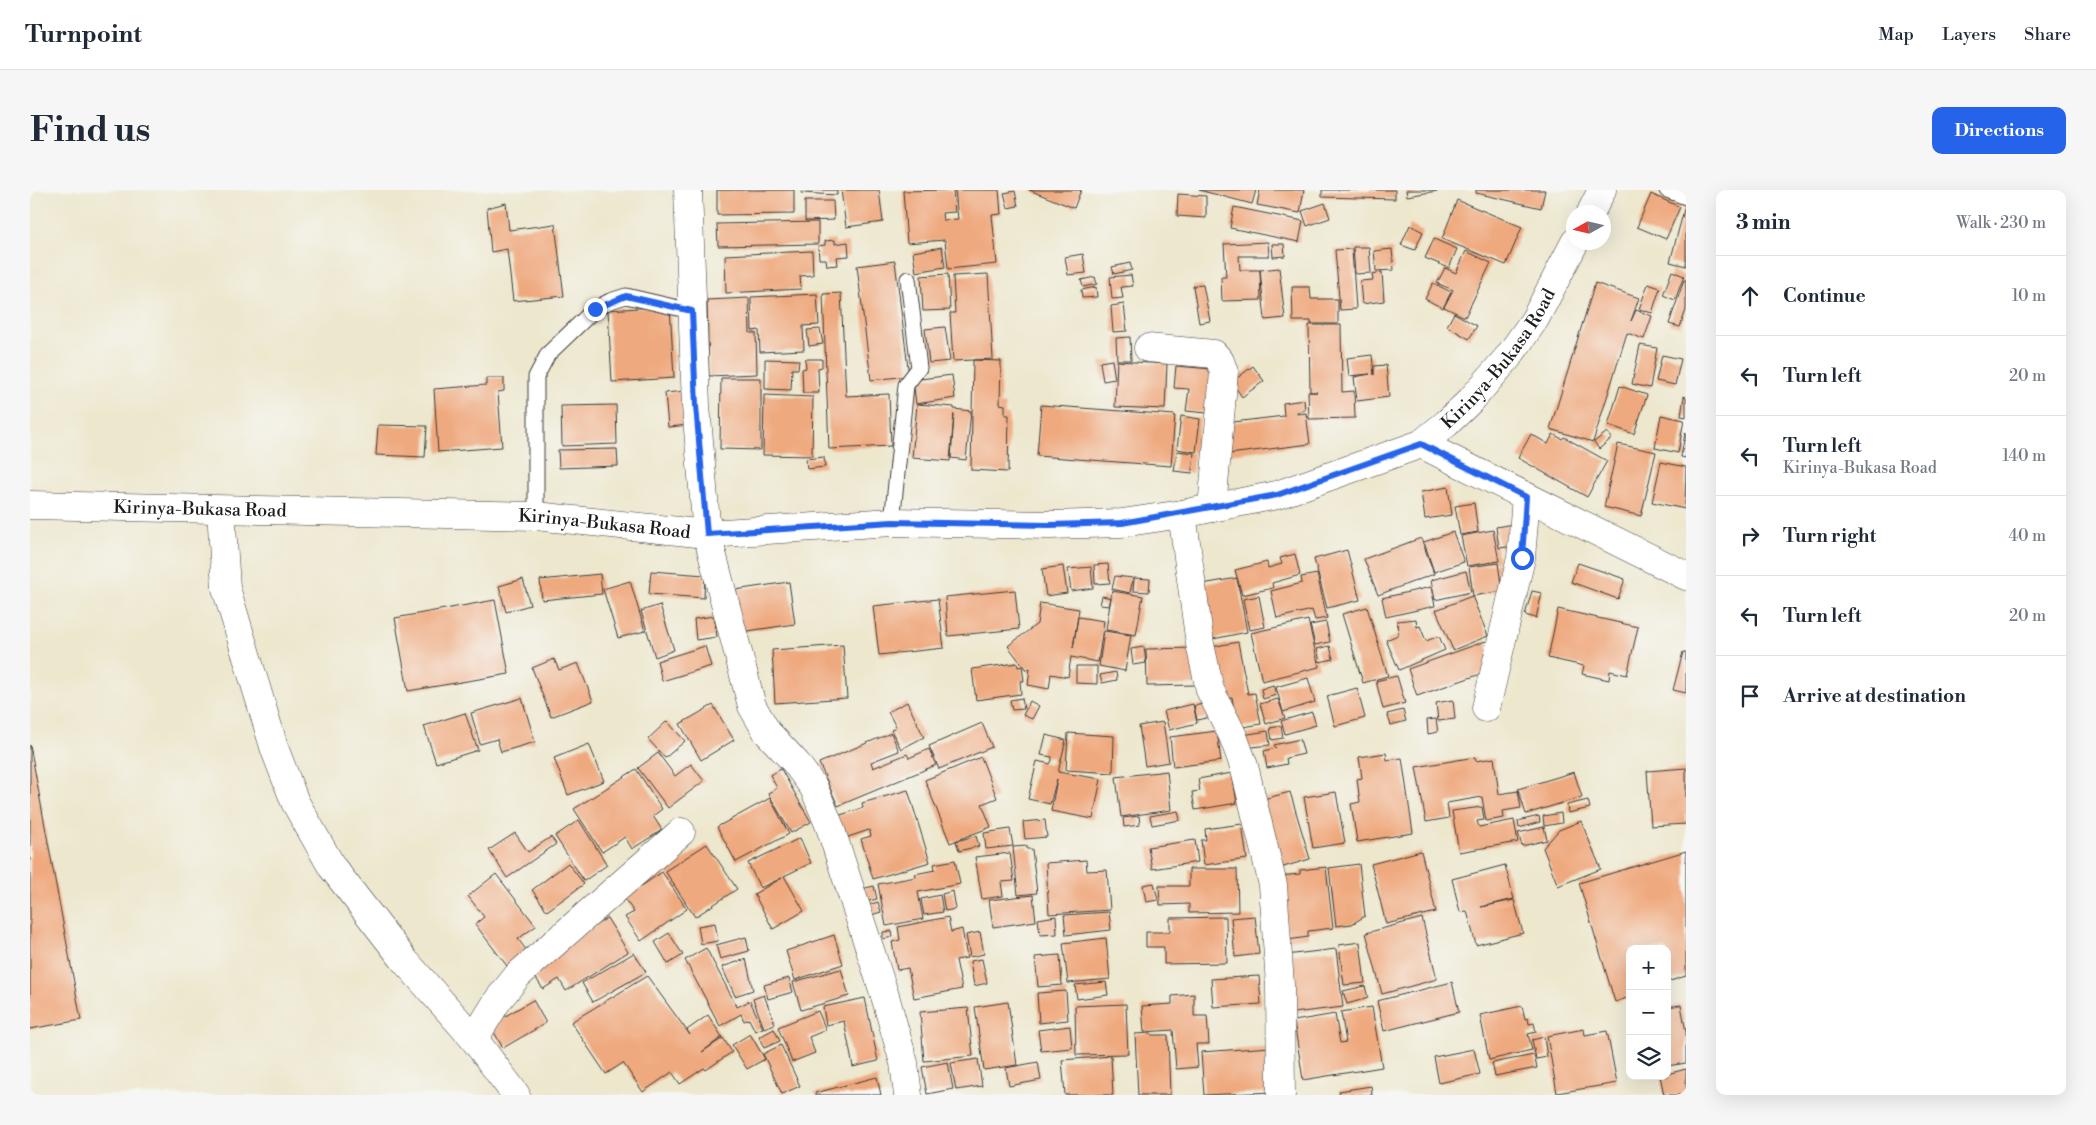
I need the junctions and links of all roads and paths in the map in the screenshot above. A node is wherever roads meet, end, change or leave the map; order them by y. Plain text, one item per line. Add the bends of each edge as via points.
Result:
1 (688, 190) edge
2 (1602, 190) edge
3 (1667, 190) edge
4 (1686, 198) edge
5 (1594, 205) edge
6 (1572, 250) edge
7 (908, 279) dead end
8 (692, 311) junction
9 (1148, 348) dead end
10 (1421, 444) junction
11 (1526, 497) junction
12 (30, 505) edge
13 (1212, 508) junction
14 (221, 510) junction
15 (1182, 514) junction
16 (536, 516) junction
17 (892, 522) junction
18 (707, 534) junction
19 (1686, 576) edge
20 (1486, 708) dead end
21 (681, 832) dead end
22 (474, 1040) junction
23 (516, 1095) edge
24 (908, 1095) edge
25 (1281, 1095) edge

1 - 8 street
2 - 5 street
3 - 4 lane
6 - 10 street, Kirinya-Bukasa Road via 1535,319 1509,356 1471,400
7 - 17 lane via 919,368 906,385
8 - 16 lane via 626,296 595,309 548,354 536,377
8 - 18 street
9 - 13 street via 1214,354 1220,361 1224,372
10 - 11 street
10 - 13 street, Kirinya-Bukasa Road via 1277,495
11 - 19 street
11 - 20 street via 1522,558
12 - 14 street, Kirinya-Bukasa Road
13 - 15 street, Kirinya-Bukasa Road
14 - 16 street, Kirinya-Bukasa Road
14 - 22 street via 226,588 274,750 295,802 332,867 405,961
15 - 17 street, Kirinya-Bukasa Road via 1122,523
15 - 25 street via 1200,644 1210,690 1244,766 1273,885 1280,985
16 - 18 street, Kirinya-Bukasa Road
17 - 18 street, Kirinya-Bukasa Road
18 - 24 street via 752,706 767,732 814,788 830,827 885,996 904,1062
21 - 22 street via 518,976 498,1000
22 - 23 street

